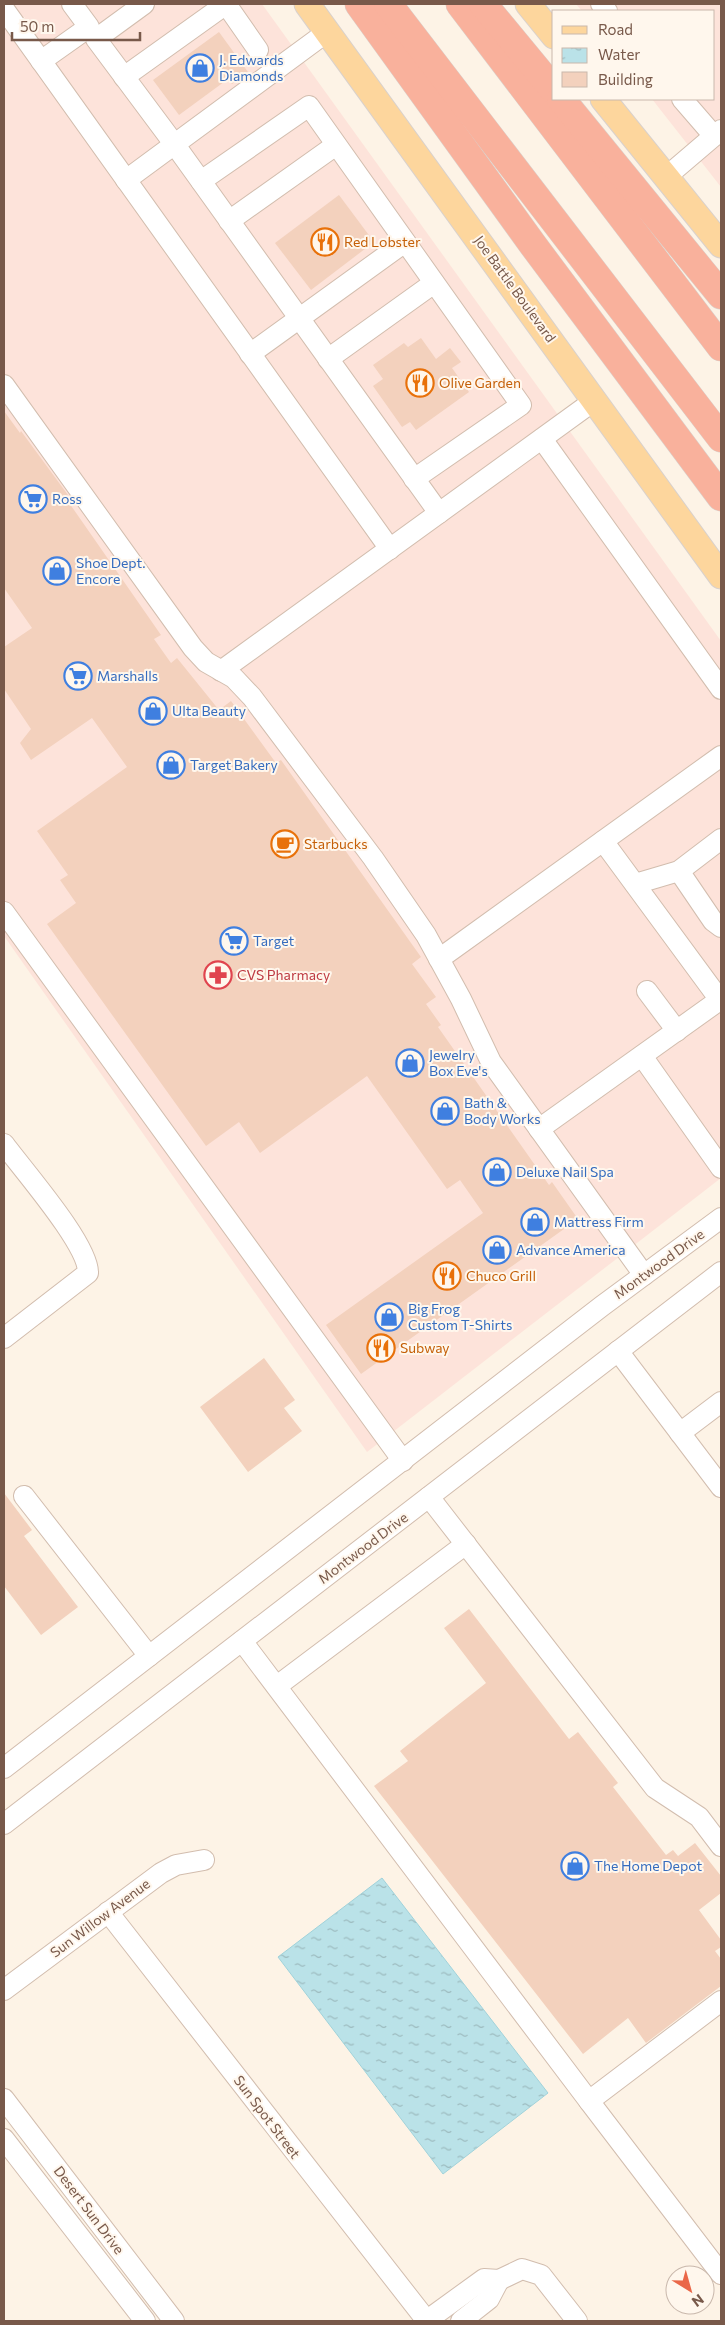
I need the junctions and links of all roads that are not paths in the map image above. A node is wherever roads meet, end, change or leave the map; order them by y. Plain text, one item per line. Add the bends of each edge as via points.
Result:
1 (72, 4) edge
2 (144, 4) edge
3 (226, 4) edge
4 (307, 4) edge
5 (359, 4) edge
6 (388, 4) edge
7 (460, 4) edge
8 (483, 4) edge
9 (528, 4) edge
10 (4, 10) edge
11 (327, 32) junction
12 (93, 33) junction
13 (552, 34) edge
14 (258, 50) dead end
15 (41, 61) junction
16 (124, 77) junction
17 (552, 88) edge
18 (562, 100) edge
19 (604, 100) edge
20 (683, 100) edge
21 (718, 133) edge
22 (175, 145) junction
23 (336, 145) junction
24 (666, 176) junction
25 (126, 180) junction
26 (201, 182) junction
27 (230, 221) junction
28 (405, 242) junction
29 (721, 245) edge
30 (434, 283) junction
31 (721, 295) edge
32 (299, 318) junction
33 (721, 347) edge
34 (250, 354) junction
35 (328, 359) junction
36 (4, 385) edge
37 (595, 400) junction
38 (721, 438) edge
39 (542, 439) junction
40 (414, 479) junction
41 (721, 497) edge
42 (439, 513) junction
43 (390, 549) junction
44 (721, 576) edge
45 (221, 671) junction
46 (721, 689) edge
47 (721, 756) edge
48 (721, 839) edge
49 (604, 841) junction
50 (679, 871) junction
51 (635, 884) junction
52 (4, 912) edge
53 (721, 926) edge
54 (439, 959) junction
55 (647, 990) dead end
56 (720, 999) edge
57 (676, 1031) junction
58 (642, 1056) junction
59 (539, 1129) junction
60 (4, 1144) edge
61 (721, 1168) edge
62 (721, 1218) edge
63 (721, 1272) edge
64 (644, 1274) junction
65 (4, 1338) edge
66 (618, 1351) junction
67 (721, 1402) edge
68 (680, 1433) junction
69 (403, 1461) junction
70 (721, 1487) edge
71 (24, 1496) dead end
72 (430, 1497) junction
73 (466, 1544) junction
74 (242, 1641) junction
75 (149, 1656) junction
76 (277, 1686) junction
77 (4, 1768) edge
78 (4, 1824) edge
79 (721, 1846) edge
80 (204, 1860) dead end
81 (108, 1912) junction
82 (4, 1990) edge
83 (721, 2001) edge
84 (4, 2099) edge
85 (589, 2101) junction
86 (4, 2139) edge
87 (721, 2274) edge
88 (499, 2280) junction
89 (146, 2321) edge
90 (174, 2321) edge
91 (426, 2321) edge
92 (461, 2321) edge
93 (577, 2321) edge

1 - 12 street
2 - 12 street
3 - 14 street
3 - 16 street
4 - 11 main road, Joe Battle Boulevard
5 - 41 highway
6 - 38 highway
7 - 33 highway
8 - 17 highway
9 - 13 main road
10 - 15 street
11 - 22 street
11 - 37 main road, Joe Battle Boulevard
12 - 15 street
12 - 16 street
15 - 25 street
16 - 22 street
18 - 31 highway
19 - 24 main road
20 - 21 street
21 - 24 street
22 - 25 street
22 - 26 street
23 - 26 street via 308,106
23 - 27 street
23 - 28 street
24 - 29 main road
25 - 34 street
26 - 27 street
27 - 32 street
28 - 30 street
28 - 32 street
30 - 35 street
30 - 40 street via 521,406
32 - 34 street
32 - 35 street
34 - 43 street
35 - 40 street
36 - 45 street via 193,648 206,662
37 - 39 street
37 - 44 main road, Joe Battle Boulevard
39 - 42 street
39 - 46 street
40 - 42 street
42 - 43 street
43 - 45 street
45 - 54 street via 234,678 258,705 373,858
47 - 49 street
48 - 50 street
49 - 51 street
49 - 54 street
50 - 51 street
50 - 53 street via 713,921
51 - 56 street
52 - 69 street
54 - 59 street via 491,1062
55 - 57 street
56 - 57 street
57 - 58 street
58 - 59 street
58 - 61 street
59 - 64 street
60 - 65 street via 81,1249 88,1266 88,1273
62 - 64 street, Montwood Drive
63 - 66 street, Montwood Drive
64 - 69 street, Montwood Drive
66 - 68 street
66 - 72 street, Montwood Drive
67 - 68 street
68 - 70 street
69 - 75 street, Montwood Drive
71 - 75 street
72 - 73 street
72 - 74 street, Montwood Drive
73 - 76 street
73 - 79 street via 655,1788 699,1817
74 - 76 street
74 - 78 street, Montwood Drive
75 - 77 street, Montwood Drive
76 - 85 street
80 - 81 street, Sun Willow Avenue via 176,1865 161,1873
81 - 82 street, Sun Willow Avenue
81 - 91 street, Sun Spot Street
83 - 85 street
84 - 90 street, Desert Sun Drive
85 - 87 street
86 - 89 street, Desert Sun Drive
88 - 91 street via 484,2279
88 - 92 street via 489,2299
88 - 93 street via 522,2269 541,2275

